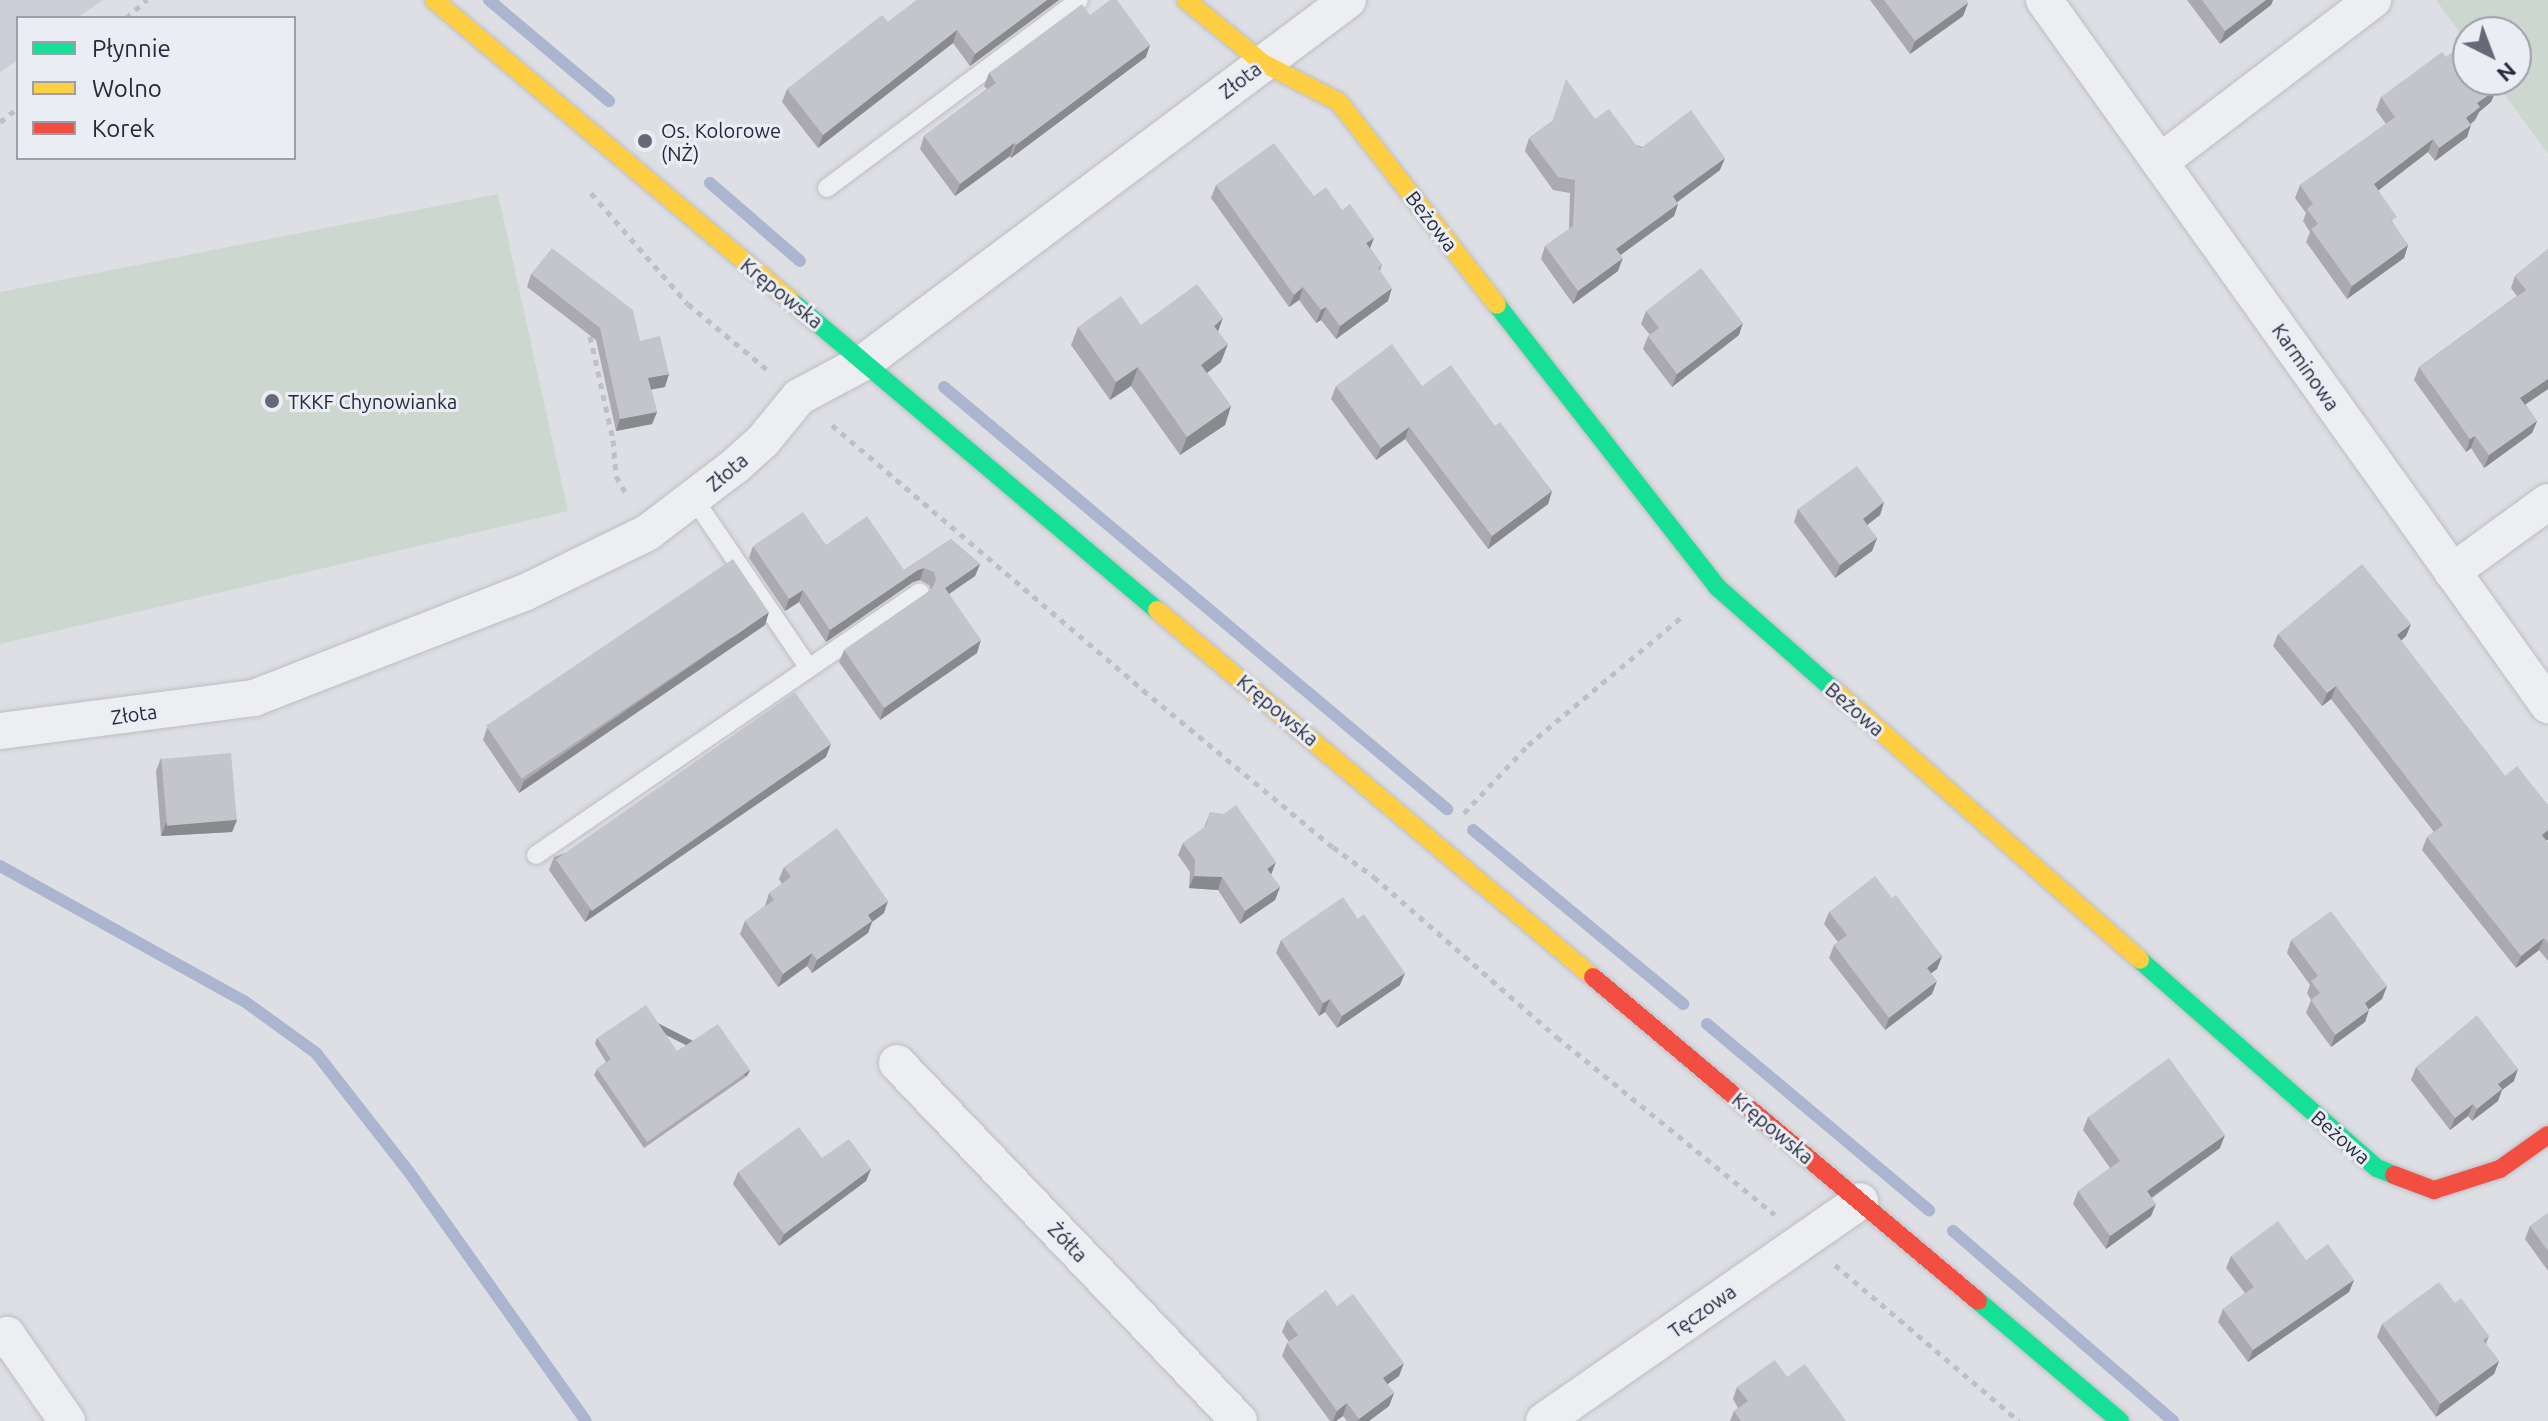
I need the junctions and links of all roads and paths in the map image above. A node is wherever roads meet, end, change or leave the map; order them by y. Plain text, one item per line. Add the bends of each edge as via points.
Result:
1 (147, 0) edge
2 (434, 0) edge
3 (1079, 0) edge
4 (1186, 0) edge
5 (1348, 0) edge
6 (2044, 0) edge
7 (2373, 0) edge
8 (128, 16) edge
9 (1263, 63) junction
10 (16, 110) edge
11 (0, 122) edge
12 (2160, 162) junction
13 (827, 188) dead end
14 (589, 191) dead end
15 (590, 336) edge
16 (866, 361) junction
17 (799, 397) junction
18 (622, 487) dead end
19 (694, 499) junction
20 (2548, 502) edge
21 (2452, 572) junction
22 (1717, 587) junction
23 (920, 592) edge
24 (808, 667) junction
25 (2548, 705) edge
26 (0, 731) edge
27 (1436, 843) junction
28 (536, 855) dead end
29 (897, 1063) dead end
30 (2548, 1135) edge
31 (1860, 1201) junction
32 (1805, 1240) junction
33 (4, 1337) edge
34 (67, 1421) edge
35 (1239, 1421) edge
36 (1544, 1421) edge
37 (2019, 1421) edge
38 (2120, 1421) edge

1 - 8 path
2 - 16 street, Krępowska
3 - 13 lane
4 - 9 street, Beżowa
5 - 9 street, Złota
6 - 12 street, Karminowa
7 - 12 street
9 - 16 street, Złota
9 - 22 street, Beżowa via 1339,102
10 - 11 path
12 - 21 street, Karminowa
14 - 17 path via 688,304
15 - 18 path
16 - 17 street, Złota
16 - 27 street, Krępowska
17 - 19 street, Złota via 762,442
17 - 32 path
19 - 24 lane
19 - 26 street, Złota via 647,533 524,593 254,698
20 - 21 street
21 - 25 street, Karminowa
22 - 27 path via 1528,745
22 - 30 street, Beżowa via 2377,1168 2434,1190 2500,1169
23 - 24 lane
24 - 28 lane
27 - 31 street, Krępowska
29 - 35 street, Żółta
31 - 32 street, Tęczowa
31 - 38 street, Krępowska
32 - 36 street, Tęczowa
32 - 37 path
33 - 34 street

